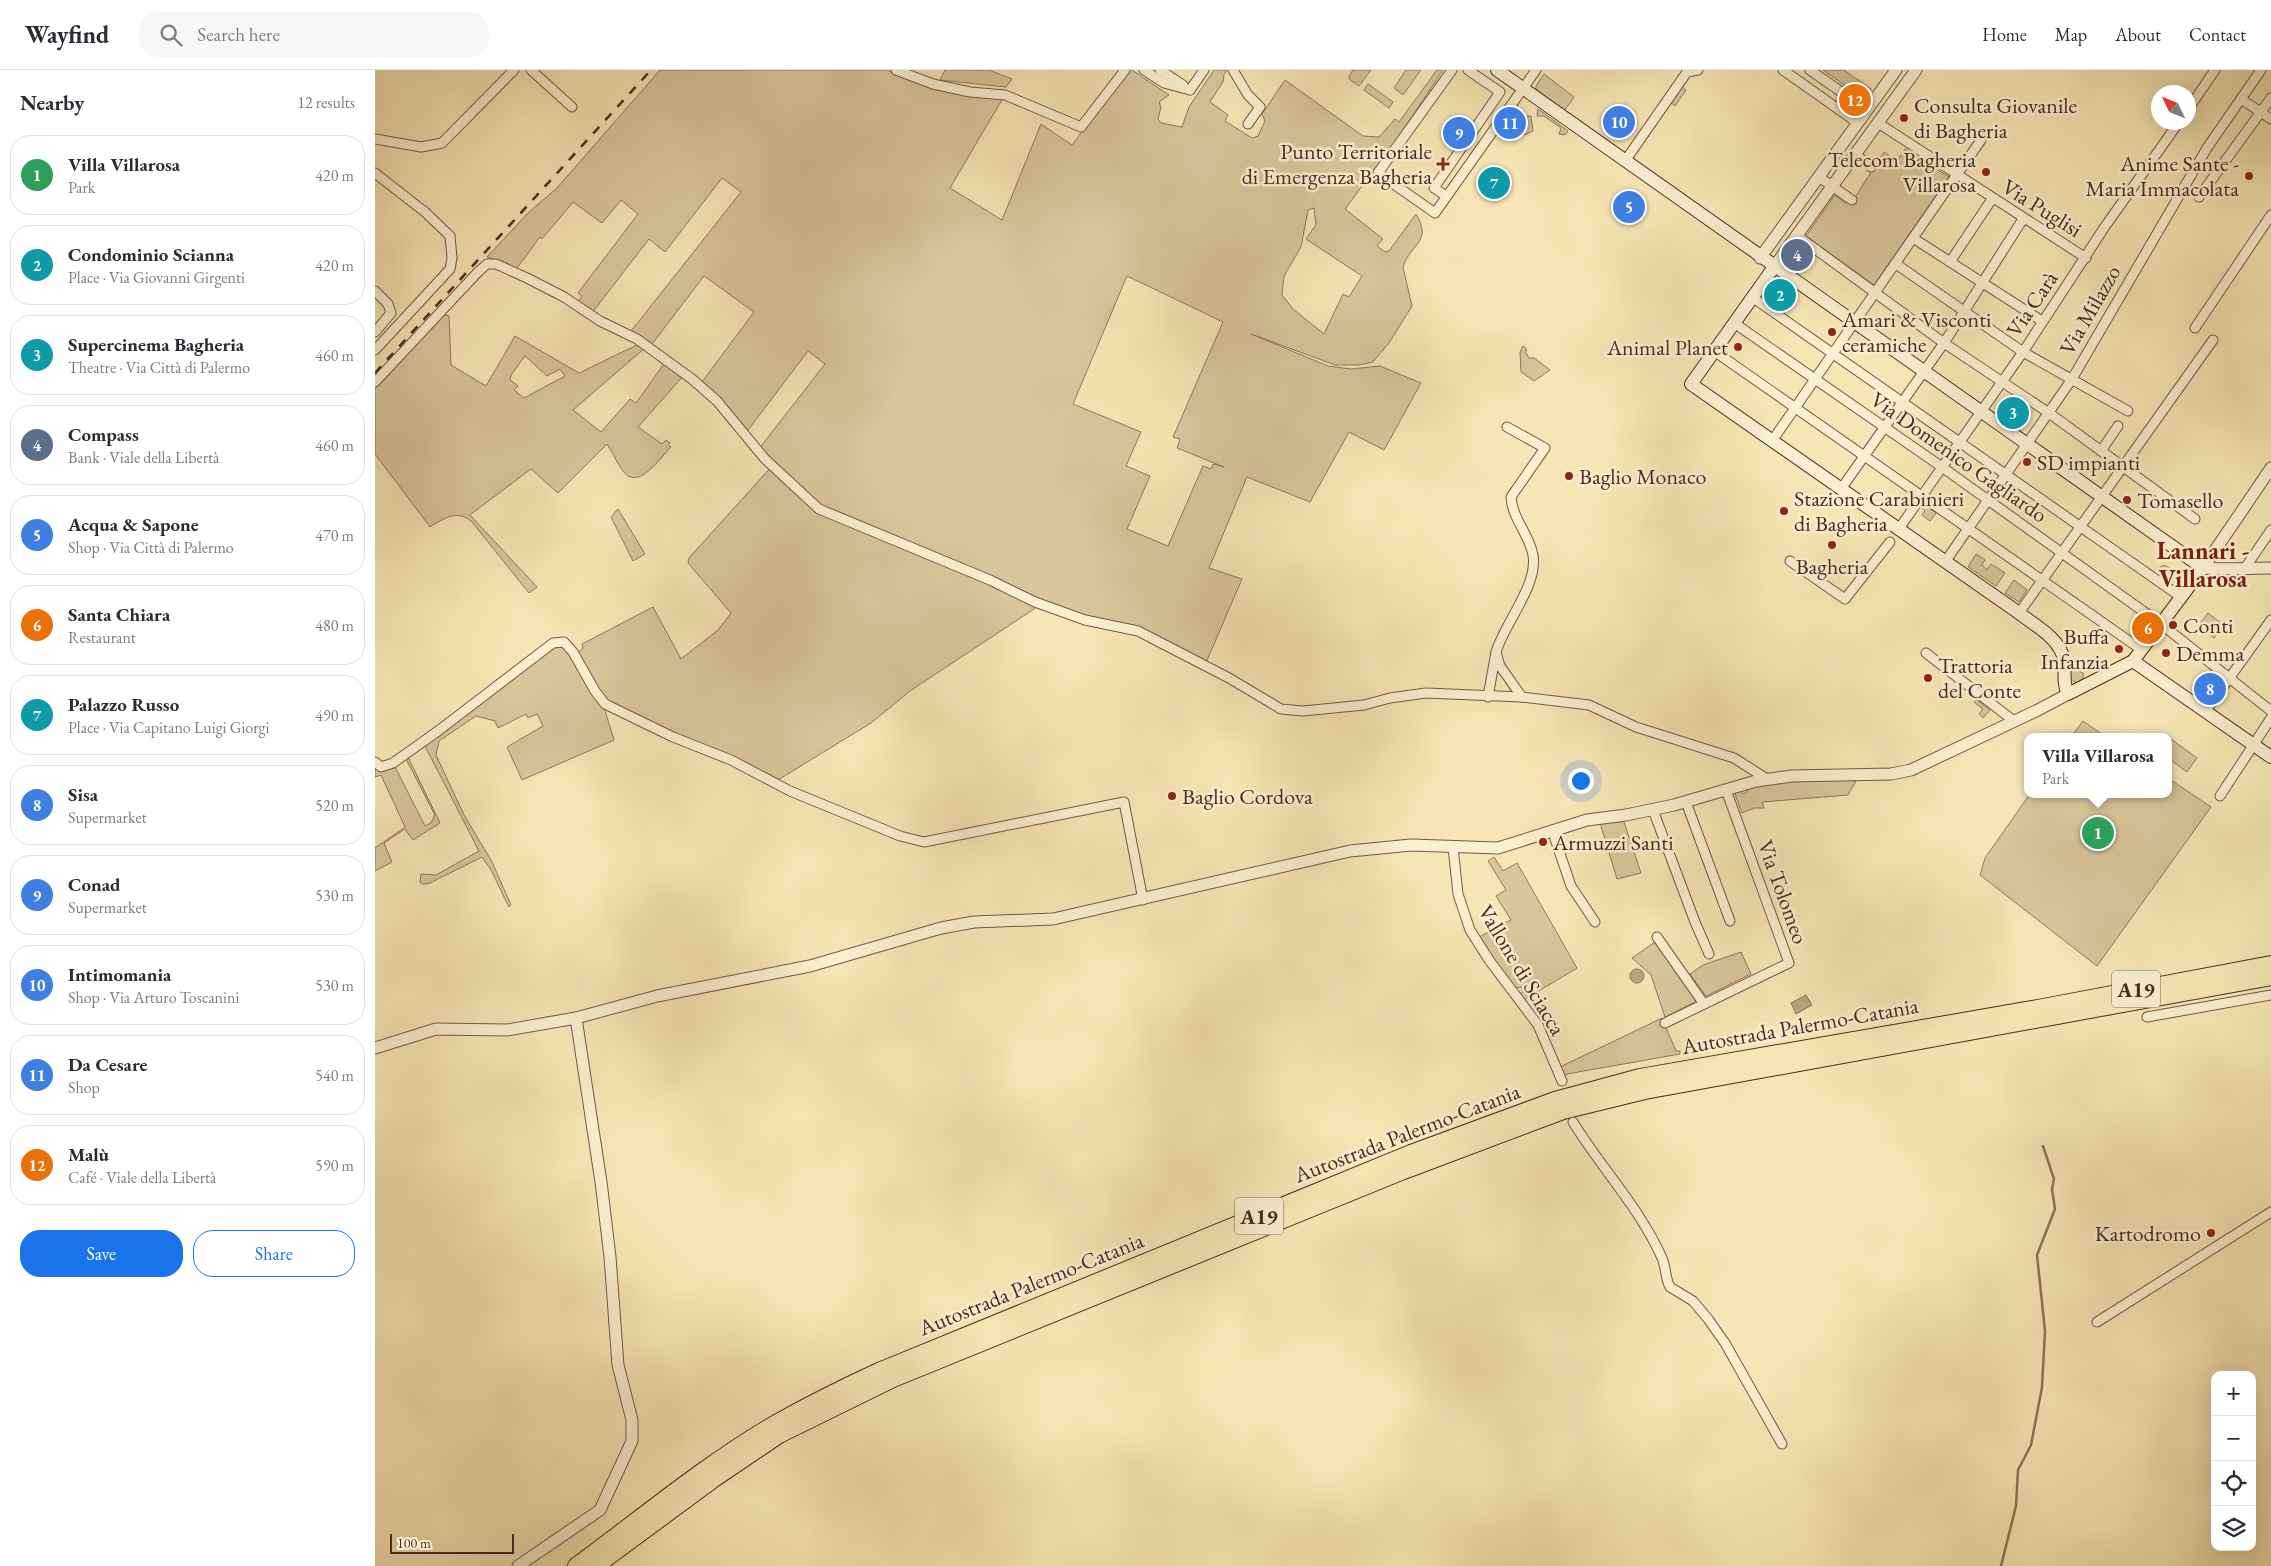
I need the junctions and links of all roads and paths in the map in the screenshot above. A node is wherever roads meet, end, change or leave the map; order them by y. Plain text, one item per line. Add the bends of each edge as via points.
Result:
1 (514, 70) edge
2 (531, 70) edge
3 (897, 70) edge
4 (1125, 70) edge
5 (1144, 70) edge
6 (1160, 70) edge
7 (1204, 70) edge
8 (1233, 70) edge
9 (1452, 70) edge
10 (1468, 70) edge
11 (1536, 70) edge
12 (1698, 70) edge
13 (1783, 70) edge
14 (1810, 70) edge
15 (1896, 70) edge
16 (1916, 70) edge
17 (2215, 70) edge
18 (1501, 71) edge
19 (2261, 71) edge
20 (1523, 88) junction
21 (1190, 90) junction
22 (1881, 91) junction
23 (2196, 98) edge
24 (2271, 98) edge
25 (2241, 99) junction
26 (1894, 100) junction
27 (572, 107) dead end
28 (1838, 108) junction
29 (2261, 112) junction
30 (1486, 113) junction
31 (2271, 119) edge
32 (1499, 122) junction
33 (1858, 122) junction
34 (1878, 123) junction
35 (1249, 124) dead end
36 (2173, 130) edge
37 (375, 140) edge
38 (1981, 140) dead end
39 (1855, 154) junction
40 (1625, 161) junction
41 (1449, 167) junction
42 (1871, 167) dead end
43 (375, 173) edge
44 (1461, 176) junction
45 (1957, 176) junction
46 (1819, 177) junction
47 (1832, 186) junction
48 (1447, 196) junction
49 (2199, 197) dead end
50 (1992, 199) junction
51 (1852, 200) dead end
52 (2271, 215) edge
53 (2023, 219) junction
54 (1796, 235) junction
55 (1913, 238) junction
56 (1760, 258) junction
57 (2086, 258) junction
58 (1950, 262) junction
59 (1896, 264) junction
60 (1773, 267) junction
61 (1983, 283) junction
62 (375, 291) edge
63 (1875, 293) junction
64 (1751, 298) junction
65 (1964, 310) junction
66 (1734, 322) junction
67 (2042, 322) junction
68 (1854, 323) junction
69 (2195, 328) dead end
70 (375, 332) edge
71 (2213, 340) dead end
72 (1944, 343) junction
73 (375, 350) edge
74 (1714, 351) junction
75 (2023, 352) junction
76 (1833, 354) junction
77 (1923, 372) junction
78 (2071, 379) junction
79 (1816, 380) junction
80 (375, 381) edge
81 (2002, 382) junction
82 (1901, 401) junction
83 (1795, 408) junction
84 (2128, 411) dead end
85 (1980, 412) junction
86 (2049, 413) junction
87 (1884, 426) junction
88 (2118, 426) dead end
89 (1507, 427) dead end
90 (1772, 442) junction
91 (1959, 442) junction
92 (2027, 445) junction
93 (2101, 451) junction
94 (1864, 456) junction
95 (1942, 467) junction
96 (2123, 467) junction
97 (2271, 468) edge
98 (2007, 475) junction
99 (1841, 489) junction
100 (1922, 496) junction
101 (2101, 497) junction
102 (1988, 501) junction
103 (2195, 518) dead end
104 (2080, 527) junction
105 (1968, 529) junction
106 (1898, 530) junction
107 (2271, 530) edge
108 (1890, 542) dead end
109 (2061, 553) junction
110 (1790, 561) dead end
111 (1945, 562) junction
112 (2203, 568) junction
113 (2245, 568) junction
114 (2271, 568) edge
115 (2042, 580) junction
116 (2181, 597) junction
117 (2019, 613) junction
118 (2271, 620) edge
119 (2161, 624) junction
120 (2141, 650) junction
121 (1496, 652) junction
122 (1925, 654) dead end
123 (2133, 661) junction
124 (1503, 671) junction
125 (1489, 677) junction
126 (2229, 679) junction
127 (2068, 694) junction
128 (1488, 697) junction
129 (1522, 697) junction
130 (2271, 711) edge
131 (2205, 712) junction
132 (2271, 718) edge
133 (2014, 721) junction
134 (2254, 745) junction
135 (2271, 757) edge
136 (375, 762) edge
137 (1767, 779) junction
138 (1726, 790) junction
139 (2220, 796) dead end
140 (1686, 802) junction
141 (1653, 810) junction
142 (1552, 830) junction
143 (1453, 847) junction
144 (1143, 900) junction
145 (1730, 921) dead end
146 (1595, 922) dead end
147 (1657, 937) dead end
148 (1709, 954) dead end
149 (2271, 964) edge
150 (2271, 978) edge
151 (2271, 995) edge
152 (1704, 1004) junction
153 (2147, 1017) dead end
154 (576, 1018) junction
155 (1665, 1023) dead end
156 (375, 1048) edge
157 (1562, 1081) dead end
158 (1573, 1122) dead end
159 (2271, 1212) edge
160 (2097, 1322) dead end
161 (1783, 1444) dead end
162 (518, 1566) edge
163 (576, 1566) edge
164 (596, 1566) edge

1 - 37 street via 442,143 421,147
2 - 27 street
3 - 4 street via 933,84 1005,95 1081,127
5 - 21 street via 1164,83
6 - 21 street
7 - 21 street
8 - 35 street via 1260,108
9 - 48 street via 1378,173 1435,213
10 - 30 street via 1500,92
11 - 20 street
12 - 40 street via 1687,72
13 - 28 street
14 - 28 street via 1847,96
15 - 22 street
16 - 26 street
17 - 23 street
18 - 20 main road
19 - 25 street, Via Milazzo
20 - 32 street
20 - 40 main road
22 - 26 street
22 - 33 street
24 - 29 street
25 - 29 street
25 - 78 street, Via Milazzo via 2207,148
26 - 34 street
28 - 33 street
29 - 31 street
29 - 49 street
30 - 32 street
30 - 41 street
32 - 44 street
33 - 46 street
34 - 39 street
34 - 45 street, Via Puglisi
36 - 57 street, Via Carà
38 - 45 street
39 - 42 street
39 - 47 street
40 - 56 main road
41 - 44 street
41 - 48 street via 1434,188
43 - 73 street via 450,236 452,258 450,269
44 - 48 street
45 - 50 street, Via Puglisi
45 - 55 street
46 - 47 street
46 - 56 street
47 - 51 street
47 - 54 street
50 - 53 street, Via Puglisi
50 - 58 street
52 - 69 street
53 - 57 street, Via Puglisi
53 - 61 street
54 - 60 street
54 - 63 street
55 - 58 street
55 - 59 street
56 - 60 main road
57 - 67 street, Via Carà
58 - 61 street
59 - 63 street
59 - 65 street
60 - 64 main road
60 - 68 main road
61 - 65 street
61 - 67 street
62 - 70 street via 391,312
63 - 68 street
63 - 72 street
64 - 66 main road
64 - 76 street
65 - 72 street
65 - 75 street
66 - 74 main road
66 - 79 street, Via Domenico Gagliardo
67 - 75 street, Via Carà
68 - 76 street
68 - 77 main road
71 - 96 street
72 - 77 street
72 - 81 street
74 - 83 street
74 - 90 main road via 1691,384
75 - 78 street
75 - 81 street, Via Carà
76 - 79 street
76 - 82 street
77 - 82 street
77 - 85 main road
78 - 84 street
78 - 86 street, Via Milazzo
79 - 83 street
79 - 87 street, Via Domenico Gagliardo
80 - 128 street via 478,272 487,264 496,264 544,286 600,321 637,339 692,379 717,401 765,459 807,500 831,515 1035,602 1085,620 1138,632 1229,678 1281,709 1303,711 1364,706 1426,692
81 - 85 street, Via Carà
81 - 86 street
82 - 87 street
82 - 91 street
83 - 90 street
83 - 94 street
85 - 91 street, Via Carà
85 - 92 main road
86 - 92 street, Via Milazzo
86 - 93 street
87 - 94 street
87 - 95 street, Via Domenico Gagliardo
88 - 93 street
89 - 121 street via 1545,448 1511,497 1511,506 1533,556 1531,577
90 - 99 main road
91 - 95 street, Via Carà
91 - 98 street
92 - 98 street, Via Milazzo
92 - 101 main road
93 - 96 street
94 - 99 street
94 - 100 street
95 - 100 street, Via Carà
95 - 102 street, Via Domenico Gagliardo
96 - 101 street
96 - 103 street
97 - 112 street
98 - 102 street, Via Milazzo
98 - 104 street
99 - 106 main road
100 - 105 street
100 - 106 street, Via Carà
101 - 104 street
101 - 112 main road
102 - 105 street, Via Milazzo
102 - 109 street, Via Domenico Gagliardo
104 - 109 street
104 - 116 street
105 - 111 street, Via Milazzo
105 - 115 street
106 - 111 main road
107 - 113 street
108 - 110 street via 1845,599
109 - 115 street
109 - 119 street, Via Domenico Gagliardo
111 - 117 main road
112 - 113 street
112 - 116 main road
113 - 114 street
115 - 117 street
115 - 120 street
116 - 119 main road
117 - 127 main road via 2059,646 2064,662 2063,682
118 - 126 street
119 - 120 main road
119 - 126 street, Via Domenico Gagliardo
120 - 123 main road
121 - 124 street
121 - 125 street
122 - 133 street
123 - 127 main road
123 - 131 main road
124 - 125 street via 1494,670
124 - 129 street
125 - 128 street
126 - 130 street, Via Domenico Gagliardo
126 - 131 street
127 - 133 street
128 - 129 street
129 - 137 street via 1589,705 1636,727 1733,758
131 - 134 main road
132 - 134 street
133 - 137 street via 1911,770 1891,774
134 - 135 main road
134 - 139 street
136 - 144 street via 381,767 393,763 553,643 564,642 605,704 673,737 731,760 790,791 900,836 924,842 1123,802
137 - 138 street
138 - 140 street
138 - 152 street, Via Tolomeo via 1789,962
140 - 141 street
140 - 145 street
141 - 142 street via 1587,820
141 - 148 street
142 - 143 street via 1498,848
142 - 146 street via 1571,886
143 - 144 street via 1411,845 1350,851
143 - 157 street, Vallone di Sciacca via 1458,894 1470,930 1538,1025
144 - 154 street via 1053,919 975,922 941,928 810,966 657,996
147 - 152 street
149 - 163 highway, Autostrada Palermo-Catania / A19 via 1640,1077 1555,1100 1411,1154 871,1375 770,1427 721,1459
150 - 164 highway, Autostrada Palermo-Catania / A19 via 1645,1091 1563,1111 1401,1172 845,1401 779,1435
151 - 153 street
152 - 155 street, Via Tolomeo
154 - 156 street via 507,1030 436,1029
154 - 162 street via 610,1257 618,1365 632,1420 632,1441 600,1510
158 - 161 street via 1615,1179 1649,1234 1663,1259 1669,1287 1693,1301 1708,1319
159 - 160 street

